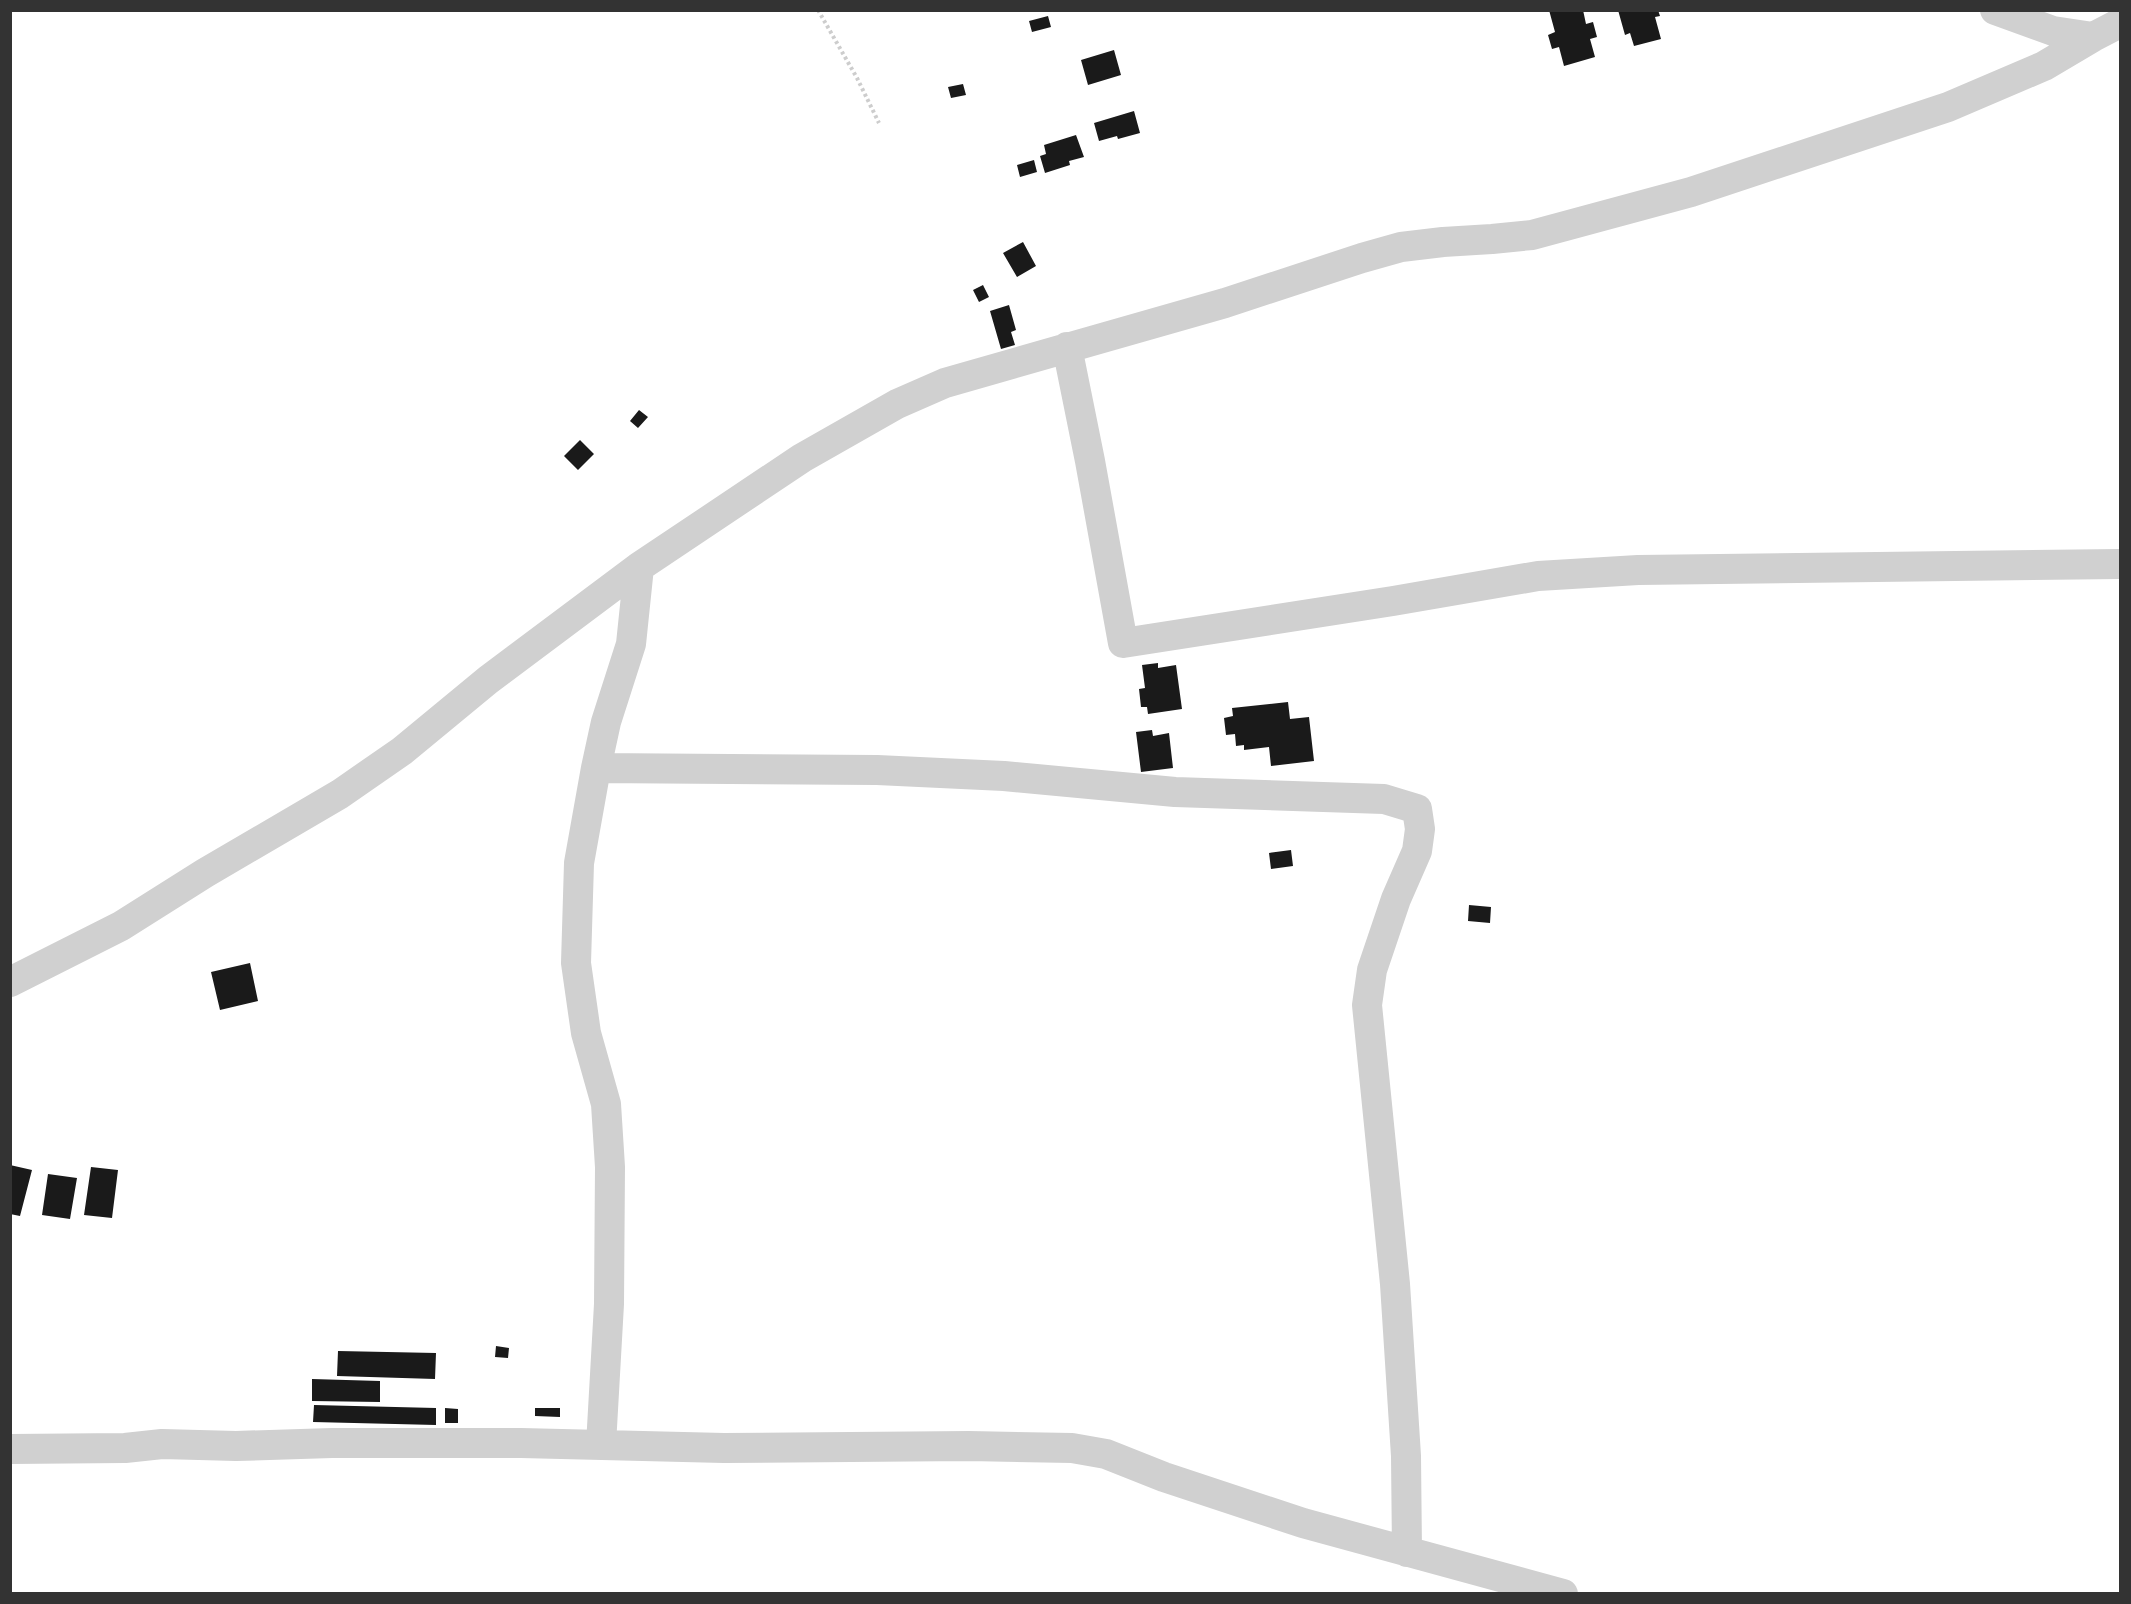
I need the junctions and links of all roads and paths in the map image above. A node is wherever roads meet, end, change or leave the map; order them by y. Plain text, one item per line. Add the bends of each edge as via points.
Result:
1 (818, 10) edge
2 (1995, 10) edge
3 (2121, 23) edge
4 (2093, 37) junction
5 (879, 123) dead end
6 (1067, 347) junction
7 (2121, 564) edge
8 (639, 567) junction
9 (596, 768) junction
10 (10, 982) edge
11 (601, 1445) junction
12 (10, 1449) edge
13 (1407, 1552) junction
14 (1563, 1593) edge

1 - 5 path
2 - 4 street via 2053,32
3 - 4 street
4 - 6 street via 2044,66 1948,107 1691,192 1532,235 1401,247 1225,303
6 - 7 street via 1123,643 1538,576 1638,570
6 - 8 street via 945,383 897,404 802,458
8 - 9 street via 631,644
8 - 10 street via 488,680 402,751 340,794 121,926
9 - 11 street via 579,863 576,963 586,1034 606,1104 610,1167 609,1304
9 - 13 street via 877,770 1004,776 1175,792 1384,799 1417,808 1417,851 1372,970 1367,1005 1395,1284 1406,1456
11 - 12 street via 162,1444
11 - 13 street via 1072,1448 1106,1454 1303,1523
13 - 14 street

